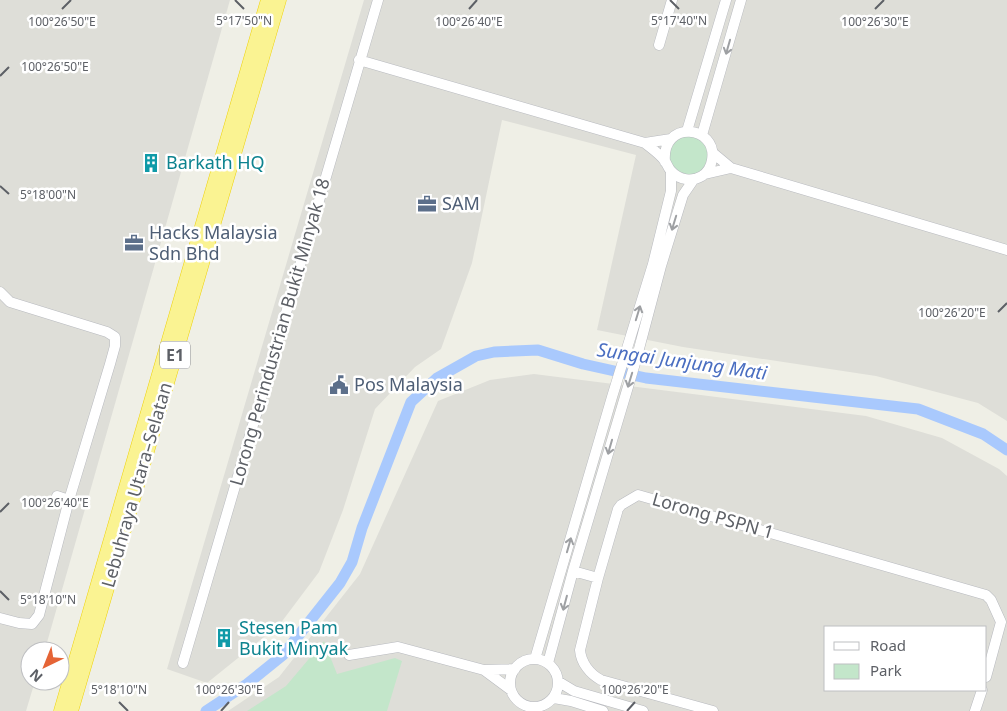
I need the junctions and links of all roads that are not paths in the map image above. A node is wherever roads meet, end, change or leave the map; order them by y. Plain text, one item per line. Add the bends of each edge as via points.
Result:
1 (268, 0) edge
2 (279, 0) edge
3 (378, 0) edge
4 (672, 0) edge
5 (726, 0) edge
6 (741, 0) edge
7 (659, 44) dead end
8 (359, 60) junction
9 (687, 131) junction
10 (702, 136) junction
11 (671, 139) junction
12 (645, 143) junction
13 (713, 153) junction
14 (665, 162) junction
15 (731, 168) junction
16 (671, 172) junction
17 (705, 174) junction
18 (694, 179) junction
19 (1007, 250) edge
20 (0, 292) edge
21 (57, 496) dead end
22 (69, 500) junction
23 (573, 571) junction
24 (598, 578) junction
25 (0, 618) edge
26 (350, 655) dead end
27 (535, 659) junction
28 (183, 663) dead end
29 (548, 663) junction
30 (515, 669) junction
31 (484, 670) junction
32 (987, 673) edge
33 (559, 682) junction
34 (982, 691) edge
35 (514, 695) junction
36 (554, 698) junction
37 (535, 709) edge
38 (61, 711) edge
39 (71, 711) edge
40 (518, 711) edge
41 (603, 711) edge
42 (643, 711) edge
43 (713, 711) edge
44 (975, 711) edge

1 - 38 highway, Lebuhraya Utara–Selatan / E1
2 - 39 highway, Lebuhraya Utara–Selatan / E1
3 - 8 street, Lorong Perindustrian Bukit Minyak 18
4 - 7 street
5 - 9 street
6 -> 10 street
8 - 12 street
8 - 28 street, Lorong Perindustrian Bukit Minyak 18
9 - 10 street
9 - 11 street
10 - 13 street
11 - 12 street
11 - 14 street via 666,146
12 - 14 street
13 - 15 street
13 - 17 street via 710,168
14 - 16 street
15 - 17 street
15 - 19 street
16 - 18 street via 682,179
27 -> 16 street via 653,264 671,191
17 - 18 street
18 -> 23 street via 683,195 661,266
20 - 22 street via 10,302 115,337 110,364
21 - 22 street
22 - 25 street via 39,615 32,624
23 - 24 street
23 -> 29 street
24 - 32 street, Lorong PSPN 1 via 618,509 638,495 643,496 986,595 1001,622
24 - 43 street, Lorong PSPN 1 via 580,650 580,657 592,675
26 - 31 street via 398,647
27 - 29 street
27 - 30 street via 520,663
29 - 33 street via 554,668
30 - 31 street
30 - 35 street via 510,683
31 - 35 street
33 - 36 street
33 - 42 street via 574,691
34 - 44 street
35 - 37 street via 522,704
35 - 40 street
36 - 37 street
36 - 41 street

